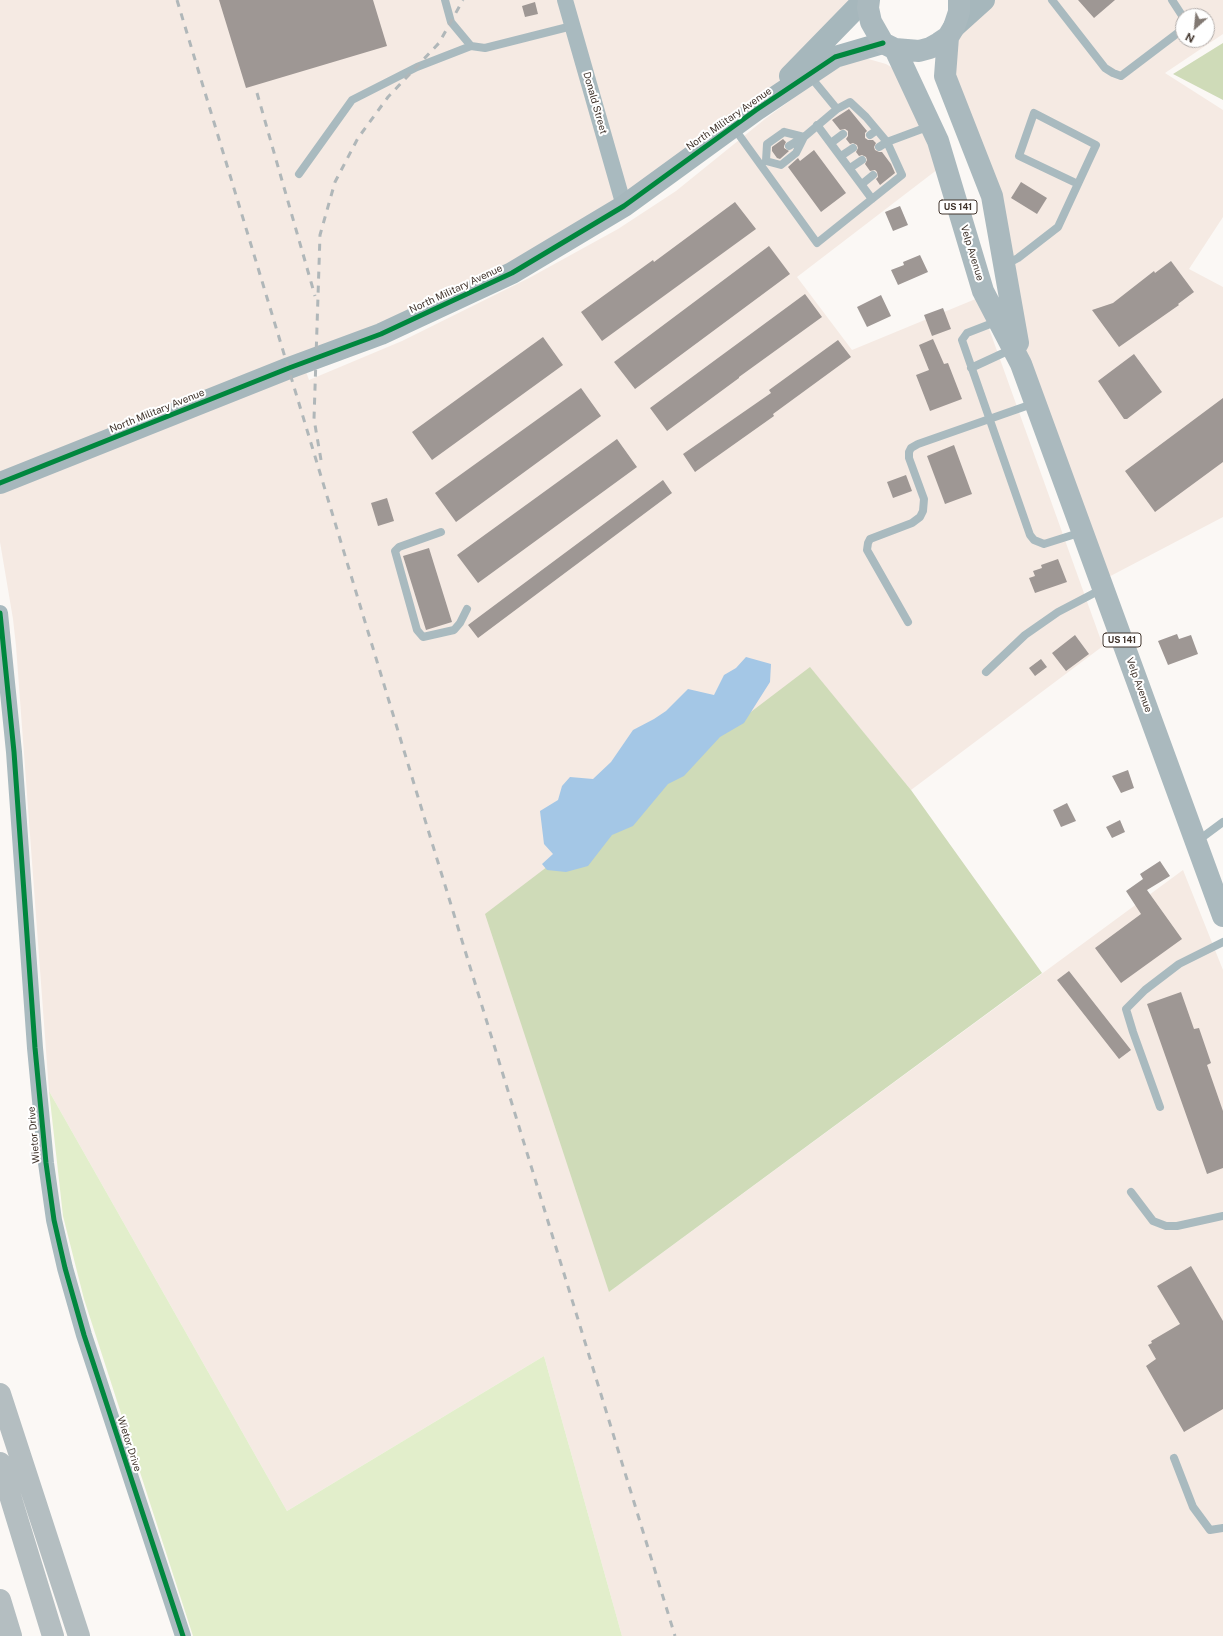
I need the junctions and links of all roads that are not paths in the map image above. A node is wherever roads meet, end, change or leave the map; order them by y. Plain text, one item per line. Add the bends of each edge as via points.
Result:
1 (445, 0) edge
2 (565, 0) edge
3 (864, 0) edge
4 (869, 0) edge
5 (959, 0) edge
6 (984, 0) edge
7 (1052, 0) edge
8 (572, 26) junction
9 (951, 32) junction
10 (1175, 35) edge
11 (471, 46) junction
12 (889, 46) junction
13 (809, 74) junction
14 (837, 109) junction
15 (756, 110) junction
16 (817, 124) junction
17 (931, 126) junction
18 (734, 128) junction
19 (843, 134) dead end
20 (804, 137) junction
21 (887, 142) junction
22 (831, 143) junction
23 (789, 146) dead end
24 (879, 147) dead end
25 (853, 148) dead end
26 (775, 156) dead end
27 (841, 156) junction
28 (862, 160) dead end
29 (764, 163) junction
30 (850, 168) junction
31 (299, 174) dead end
32 (873, 175) dead end
33 (862, 184) junction
34 (1078, 184) junction
35 (872, 199) junction
36 (624, 206) junction
37 (1004, 266) junction
38 (999, 321) junction
39 (1017, 356) junction
40 (971, 368) junction
41 (1036, 403) junction
42 (989, 419) junction
43 (0, 483) edge
44 (441, 532) dead end
45 (1083, 532) junction
46 (1103, 588) junction
47 (468, 609) dead end
48 (0, 612) edge
49 (908, 622) dead end
50 (986, 672) dead end
51 (1223, 822) edge
52 (1196, 842) junction
53 (1223, 916) edge
54 (1223, 942) edge
55 (1160, 1107) dead end
56 (1131, 1192) dead end
57 (1223, 1216) edge
58 (0, 1394) edge
59 (1174, 1458) dead end
60 (0, 1463) edge
61 (1223, 1528) edge
62 (0, 1600) edge
63 (11, 1636) edge
64 (53, 1636) edge
65 (79, 1636) edge
66 (183, 1636) edge

1 - 11 lane via 451,22
2 - 8 street, Donald Street
3 - 15 street, North Military Avenue
4 - 12 main road, Velp Avenue via 871,22
5 - 9 main road, Velp Avenue via 959,12
6 - 9 street
7 - 10 lane via 1105,68 1120,76
8 - 11 lane via 485,48
8 - 36 street, Donald Street
9 - 12 main road via 939,43 919,51
9 - 37 main road, Velp Avenue / US 141 via 945,76 992,196
11 - 31 lane via 417,67 352,100
12 - 13 street, North Military Avenue via 834,57
12 - 17 main road, Velp Avenue / US 141
13 - 14 lane
13 - 15 street, North Military Avenue
14 - 16 lane
14 - 21 lane via 850,102 874,133
15 - 18 street, North Military Avenue
16 - 20 lane
16 - 22 lane
17 - 21 lane
17 - 38 main road, Velp Avenue / US 141 via 938,141 983,291
18 - 29 lane
18 - 36 street, North Military Avenue
19 - 22 lane
20 - 23 lane
20 - 29 lane via 796,153 781,165
20 - 29 lane via 784,132 767,144
21 - 24 lane
21 - 35 lane via 891,159 902,175
22 - 27 lane
25 - 27 lane
26 - 29 lane
27 - 30 lane
28 - 30 lane
29 - 35 lane via 817,243
30 - 33 lane
32 - 33 lane
33 - 35 lane
34 - 34 lane via 1096,144 1034,113 1019,156
34 - 37 lane via 1058,227
36 - 43 street, North Military Avenue via 512,273 381,334
37 - 39 main road, Velp Avenue / US 141
38 - 39 main road, Velp Avenue / US 141
38 - 40 lane via 964,336 962,340
39 - 40 lane
39 - 41 main road, Velp Avenue / US 141
40 - 42 lane
41 - 42 lane
41 - 45 main road, Velp Avenue / US 141
42 - 45 lane via 1030,535 1034,540 1044,544
42 - 49 lane via 911,448 909,458 924,499 923,511 912,523 870,539 868,543 867,550
44 - 47 lane via 394,551 417,630 423,637 454,630
45 - 46 main road, Velp Avenue / US 141
46 - 50 lane via 1058,612 1025,635
46 - 52 main road, Velp Avenue / US 141
48 - 66 street, Wietor Drive via 13,746 35,1048 52,1212 77,1314
51 - 52 lane
52 - 53 main road, Velp Avenue / US 141
54 - 55 lane via 1179,964 1145,990 1126,1009
56 - 57 lane via 1153,1221 1166,1226
58 - 65 highway
59 - 61 lane via 1194,1507 1210,1530
60 - 64 highway
62 - 63 highway

